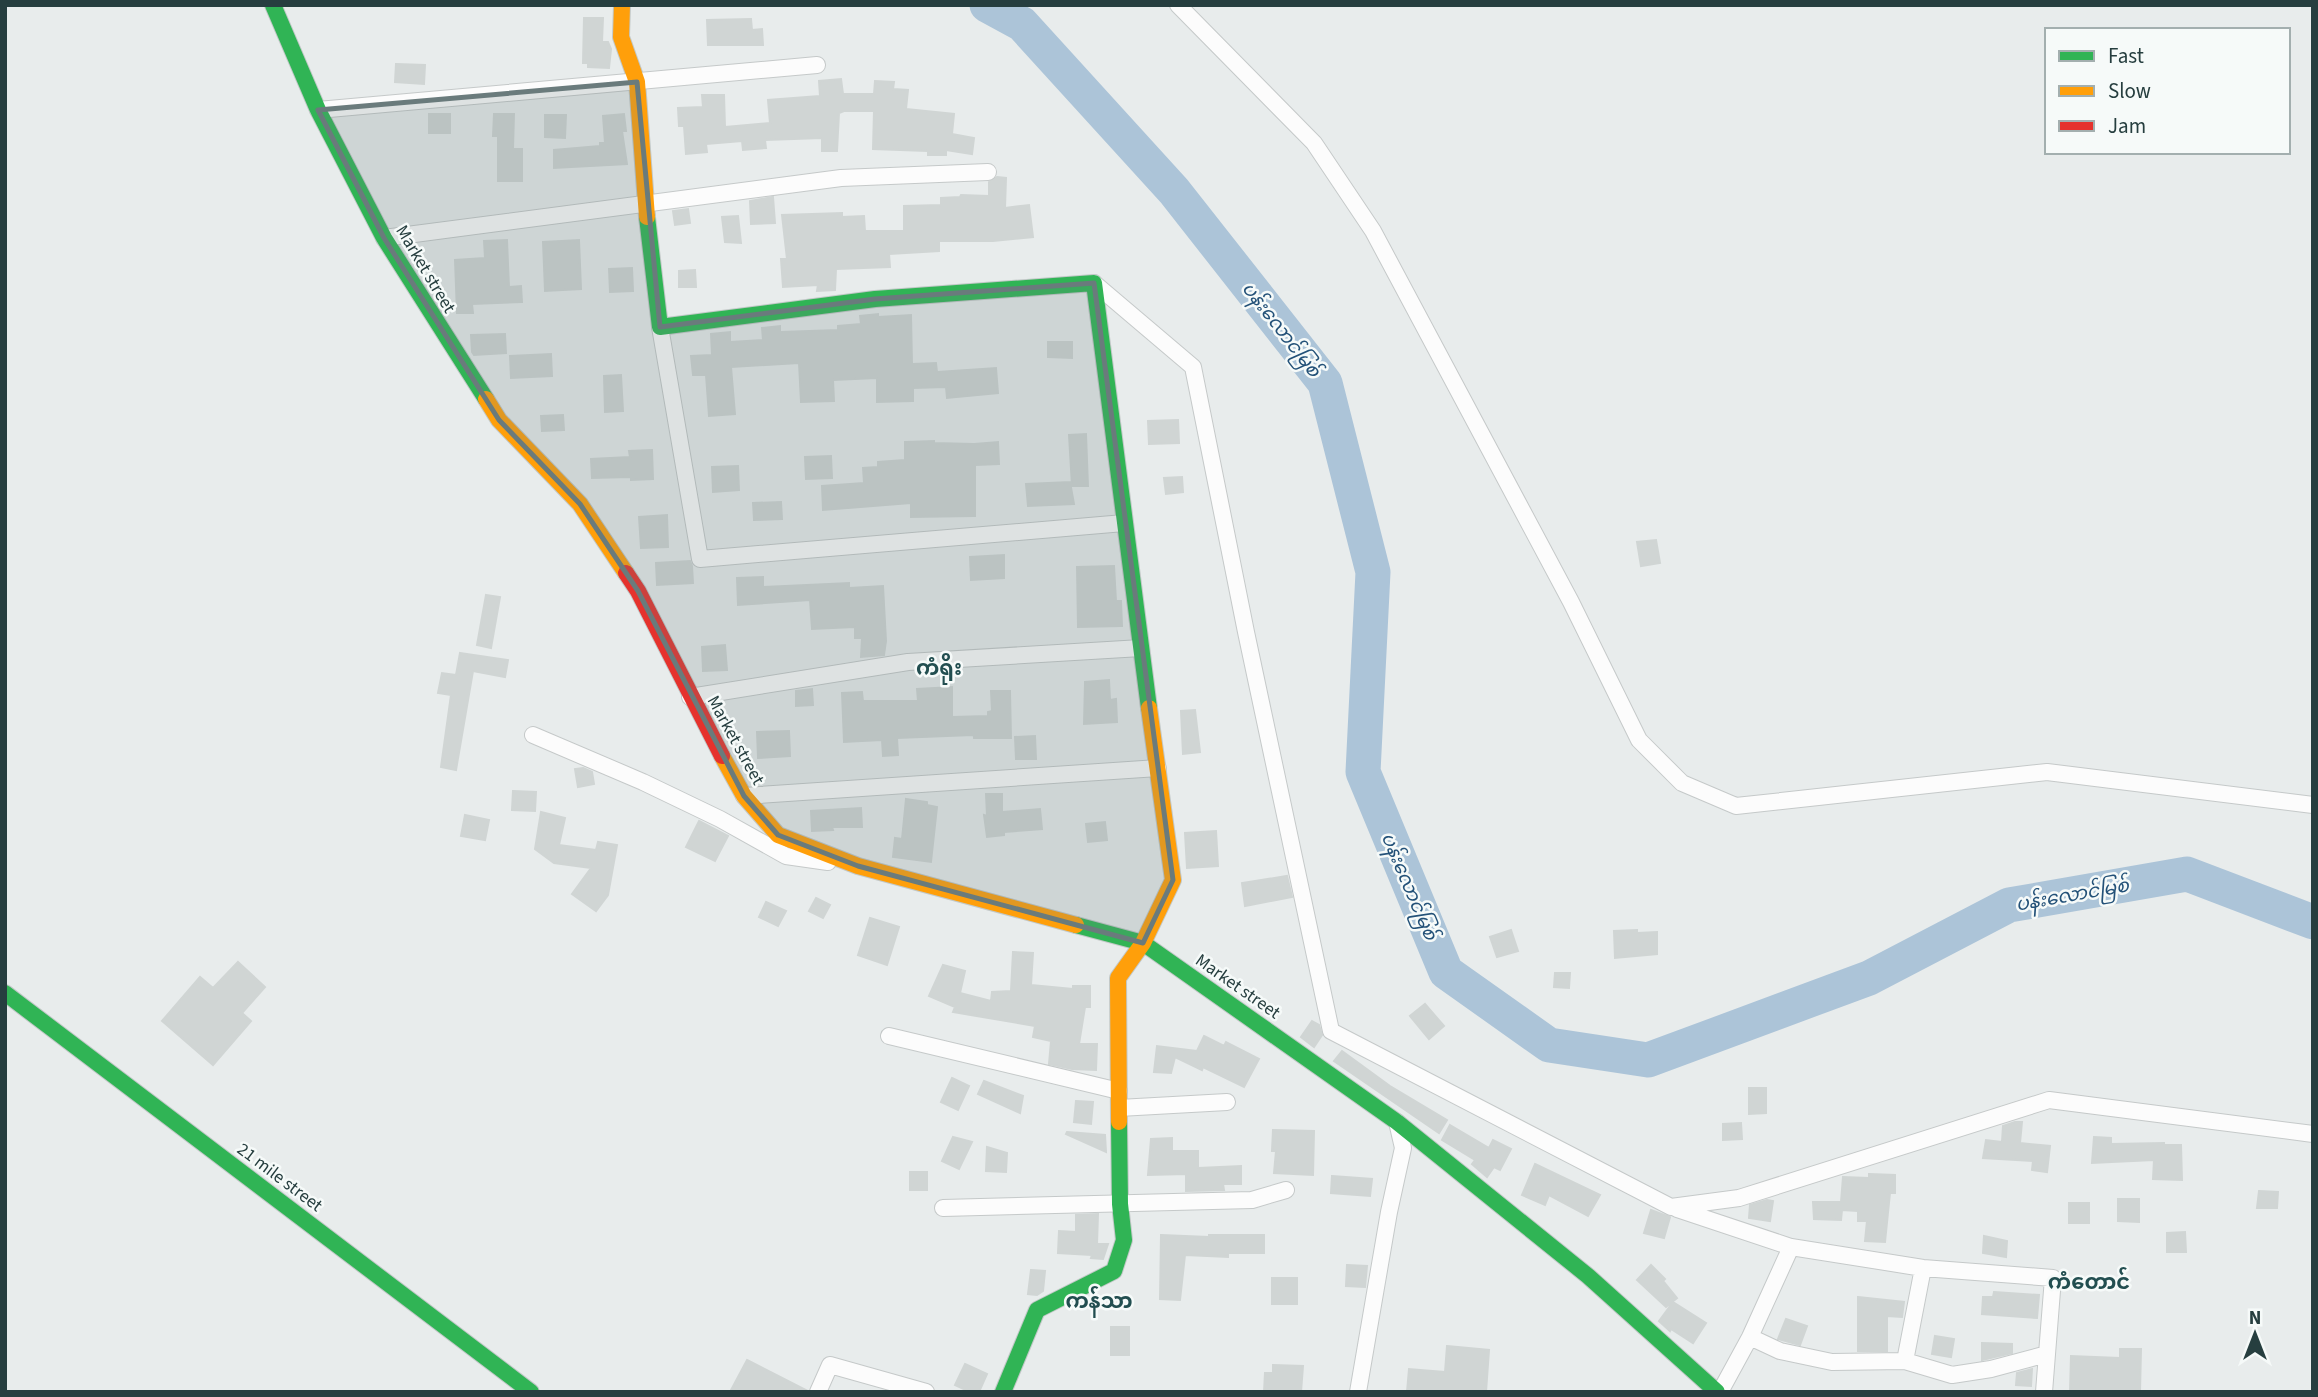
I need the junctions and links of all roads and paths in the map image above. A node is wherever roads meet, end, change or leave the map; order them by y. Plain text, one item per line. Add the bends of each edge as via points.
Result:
1 (273, 5) edge
2 (622, 5) edge
3 (1178, 5) edge
4 (817, 65) dead end
5 (637, 82) junction
6 (318, 110) junction
7 (988, 172) dead end
8 (645, 202) junction
9 (384, 238) junction
10 (1094, 283) junction
11 (660, 327) junction
12 (1124, 523) junction
13 (1141, 648) junction
14 (690, 697) junction
15 (533, 735) dead end
16 (1157, 768) junction
17 (744, 796) junction
18 (2313, 805) edge
19 (858, 866) junction
20 (1143, 943) junction
21 (5, 993) edge
22 (890, 1036) dead end
23 (1119, 1091) junction
24 (1227, 1102) dead end
25 (1119, 1108) junction
26 (1397, 1122) junction
27 (2313, 1133) edge
28 (1286, 1190) dead end
29 (1120, 1204) junction
30 (1671, 1207) junction
31 (943, 1208) dead end
32 (1791, 1247) junction
33 (1923, 1268) junction
34 (1750, 1337) junction
35 (2048, 1354) junction
36 (1905, 1361) junction
37 (531, 1392) edge
38 (818, 1392) edge
39 (926, 1392) edge
40 (1003, 1392) edge
41 (1358, 1392) edge
42 (1719, 1392) edge
43 (2045, 1392) edge

1 - 6 street, Market street
2 - 5 street via 621,37
3 - 18 street via 1314,143 1373,231 1571,602 1639,740 1682,783 1736,806 2047,772
4 - 5 street
5 - 6 street
5 - 8 street
6 - 9 street, Market street
7 - 8 street via 842,178
8 - 9 street
8 - 11 street
9 - 14 street, Market street via 499,420 580,504 638,591
10 - 11 street via 875,299
10 - 12 street
10 - 30 street via 1193,367 1331,1031
11 - 12 street via 700,559
12 - 13 street
13 - 14 street via 908,662
13 - 16 street
14 - 17 street, Market street
15 - 19 street via 643,782 786,856
16 - 17 street
16 - 20 street via 1173,880
17 - 19 street, Market street via 778,835
19 - 20 street, Market street
20 - 23 street via 1118,978
20 - 26 street, Market street
21 - 37 street, 21 mile street
22 - 23 street
23 - 25 street
24 - 25 street
25 - 29 street
26 - 41 street via 1403,1148
26 - 42 street, Market street via 1588,1276
27 - 30 street via 2049,1100 1739,1198
28 - 29 street via 1252,1200
29 - 31 street
29 - 40 street via 1124,1240 1114,1271 1037,1311
30 - 32 street
32 - 33 street
32 - 34 street
33 - 35 street via 2053,1278
33 - 36 street
34 - 36 street via 1780,1350 1832,1362
34 - 42 street
35 - 36 street via 1952,1375
35 - 43 street
38 - 39 street via 830,1364

